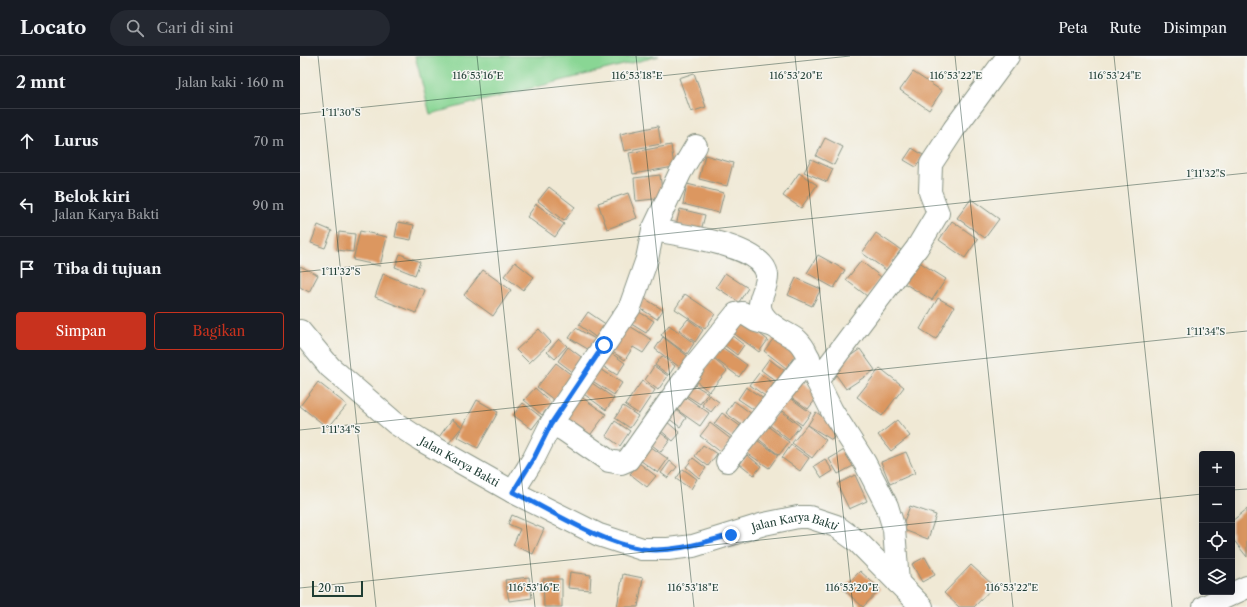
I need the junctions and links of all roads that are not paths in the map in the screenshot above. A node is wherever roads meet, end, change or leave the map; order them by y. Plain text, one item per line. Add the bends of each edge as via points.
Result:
1 (1008, 56) edge
2 (696, 146) dead end
3 (653, 230) junction
4 (774, 326) junction
5 (300, 331) edge
6 (809, 358) junction
7 (817, 381) junction
8 (551, 424) junction
9 (727, 461) dead end
10 (513, 492) junction
11 (898, 583) junction
12 (1247, 587) edge
13 (922, 607) edge
14 (1204, 607) edge

1 - 7 street via 931,164 930,192 938,214 916,248
2 - 3 street
3 - 4 street via 725,244 762,264 767,273 767,283 760,307 763,315
3 - 8 street via 647,259 630,307
4 - 6 street via 796,340
4 - 8 street via 756,321 742,313 736,314 694,366 628,460 621,463 609,461
5 - 10 street, Jalan Karya Bakti via 330,367 395,423
6 - 7 street
6 - 9 street
7 - 11 street via 887,506 894,529
8 - 10 street
10 - 11 street, Jalan Karya Bakti via 599,535 642,549 693,546 764,524 809,517 836,526
11 - 13 street, Jalan Karya Bakti
12 - 14 street

